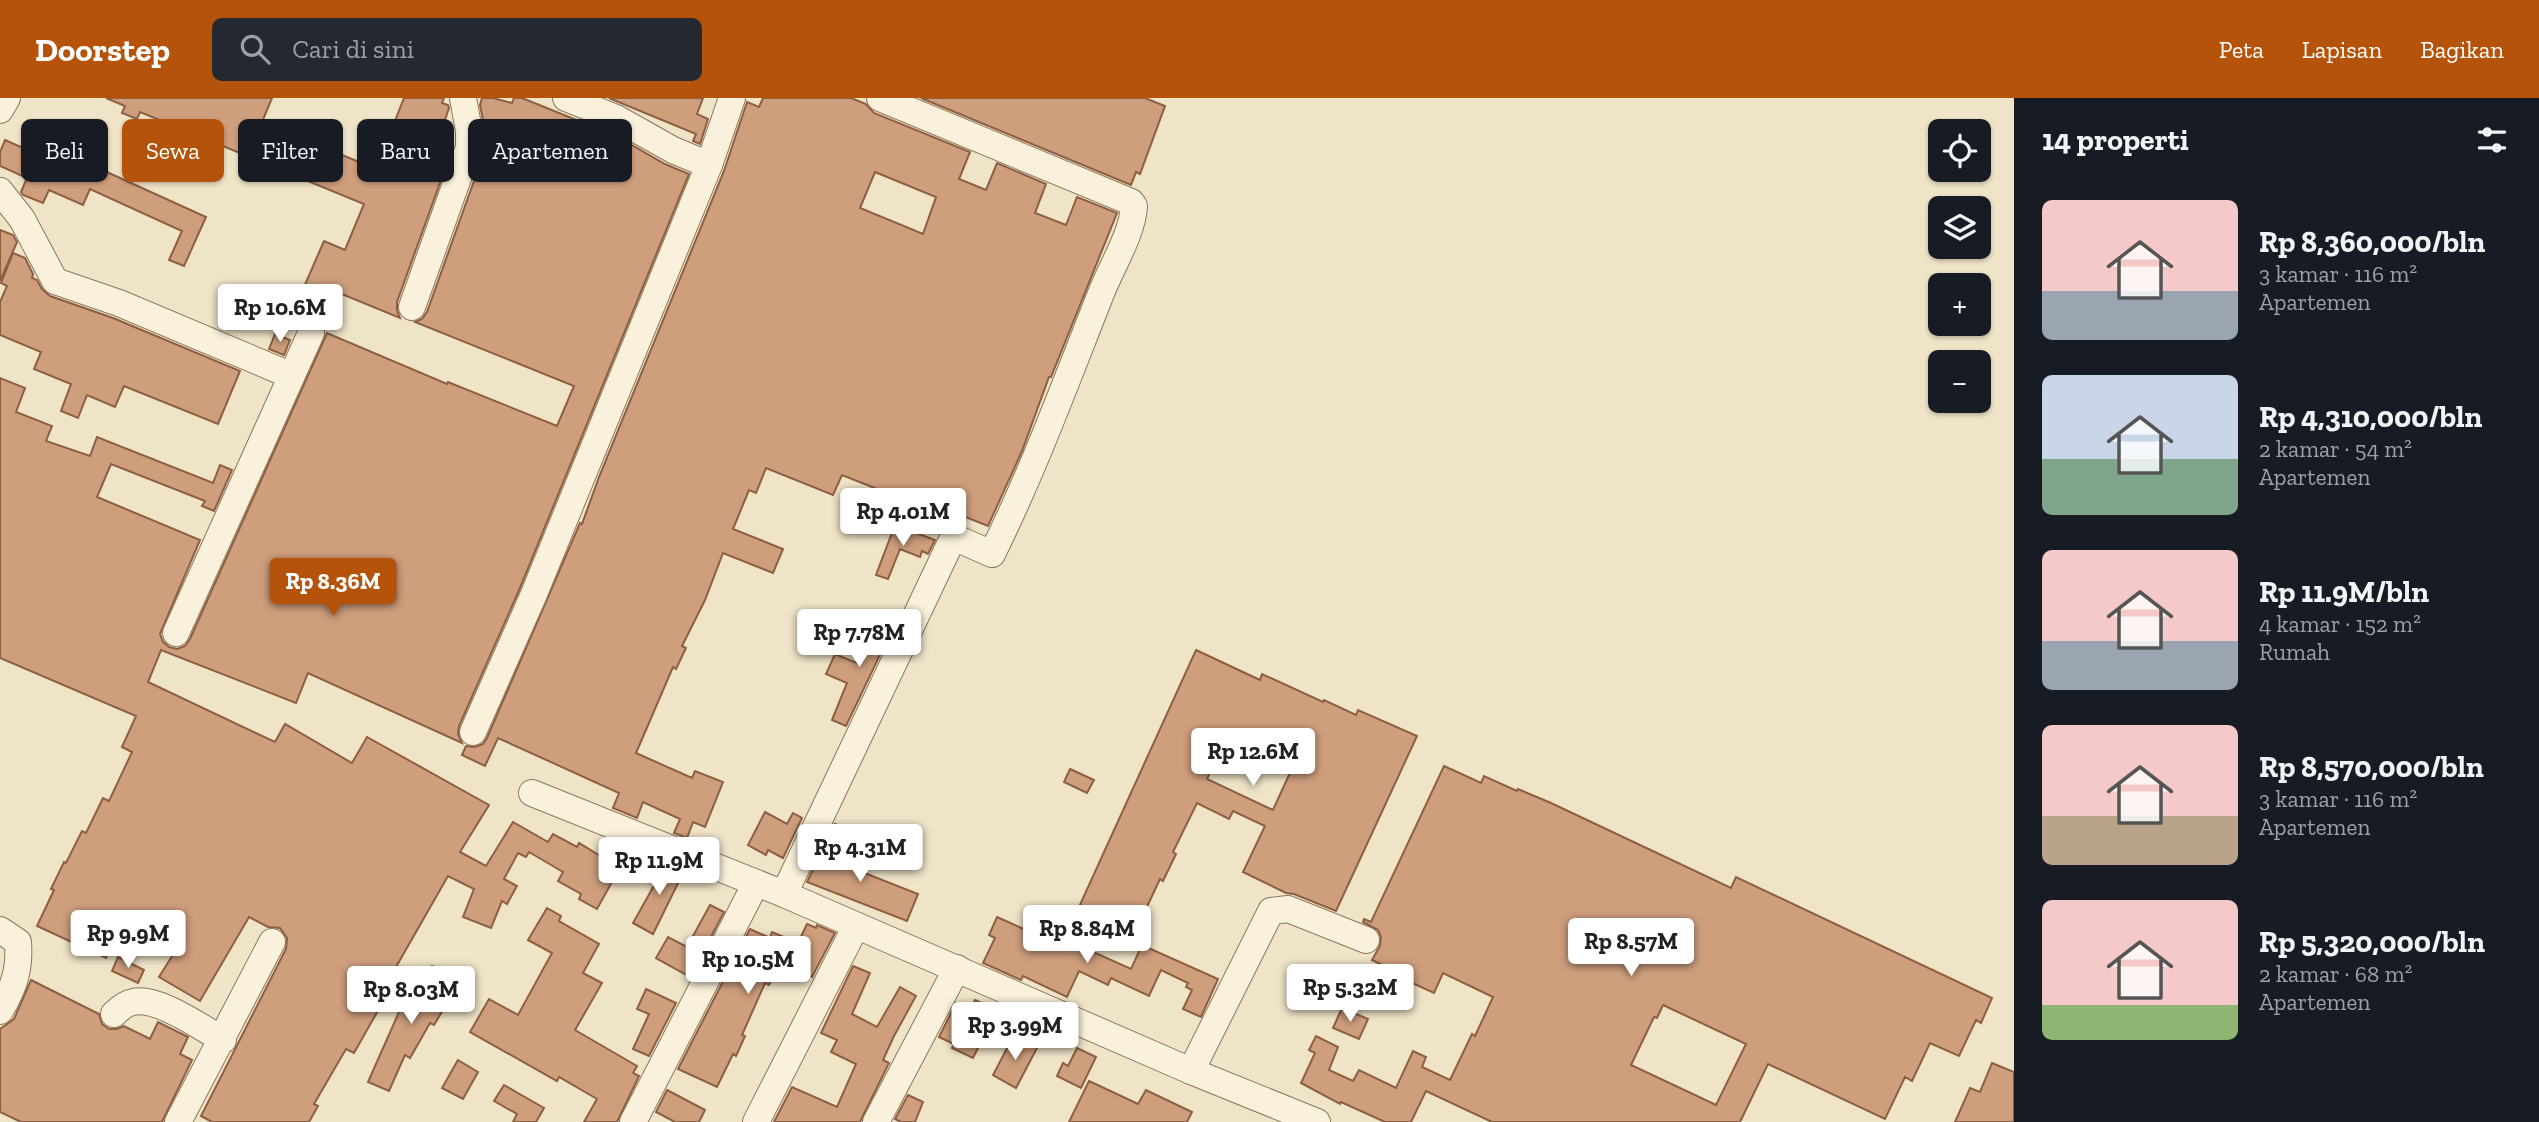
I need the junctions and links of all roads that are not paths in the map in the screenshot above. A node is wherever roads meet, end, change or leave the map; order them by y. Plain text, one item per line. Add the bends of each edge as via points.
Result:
1 (7, 98) edge
2 (463, 98) edge
3 (566, 98) edge
4 (732, 98) edge
5 (880, 98) edge
6 (0, 110) edge
7 (709, 165) junction
8 (0, 191) edge
9 (412, 307) dead end
10 (311, 333) dead end
11 (290, 375) junction
12 (176, 633) dead end
13 (473, 732) dead end
14 (532, 793) dead end
15 (757, 883) junction
16 (784, 894) junction
17 (856, 926) junction
18 (0, 930) edge
19 (1366, 940) dead end
20 (272, 942) dead end
21 (957, 968) junction
22 (0, 1011) edge
23 (114, 1014) dead end
24 (223, 1040) junction
25 (1191, 1070) junction
26 (178, 1122) edge
27 (633, 1122) edge
28 (756, 1122) edge
29 (876, 1122) edge
30 (1317, 1122) edge

1 - 6 street
2 - 9 street via 469,146
3 - 7 street
4 - 7 street
5 - 16 street via 1130,202 1134,219 992,554 958,539 951,542
7 - 13 street
8 - 11 street via 27,227 55,281
10 - 11 street
11 - 12 street
14 - 15 street
15 - 16 street
15 - 27 street
16 - 17 street
17 - 21 street
17 - 28 street
18 - 22 street via 18,942 20,964
19 - 25 street via 1288,909 1271,911
20 - 24 street
21 - 25 street
21 - 29 street
23 - 24 street via 133,1002 145,1002
24 - 26 street
25 - 30 street

